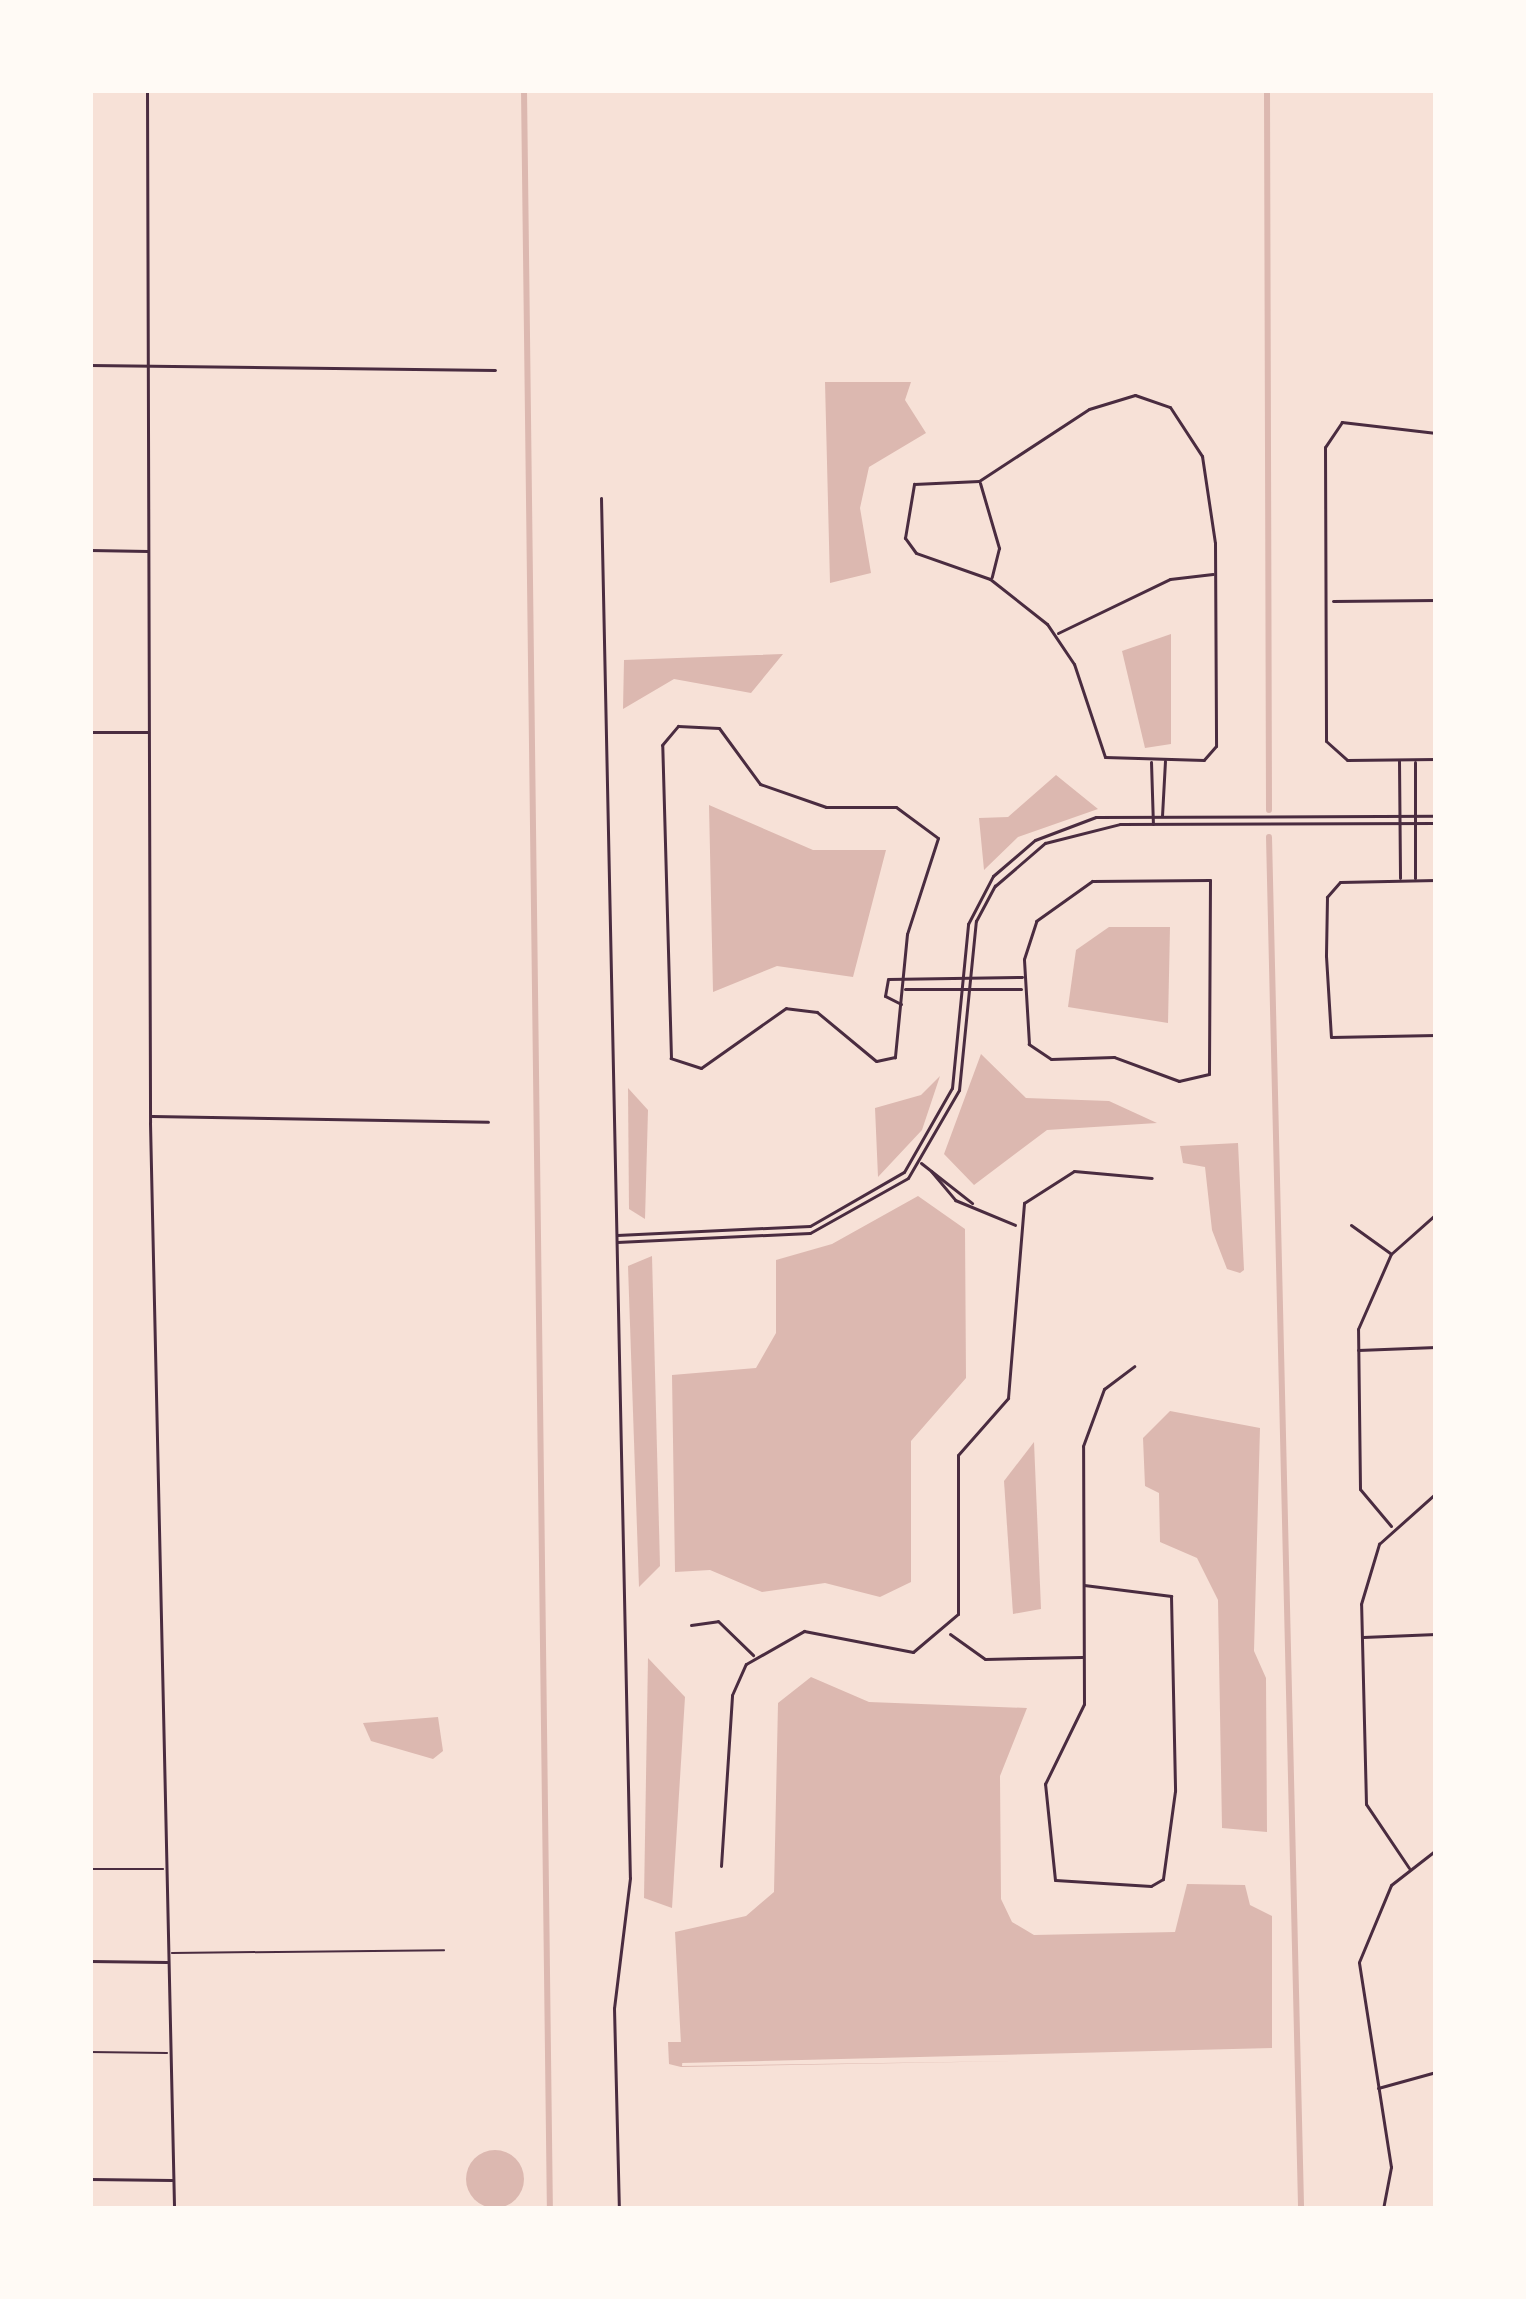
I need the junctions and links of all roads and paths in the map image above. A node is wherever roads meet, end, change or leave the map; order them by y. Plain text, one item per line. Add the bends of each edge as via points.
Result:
1 (147, 90) edge
2 (90, 364) edge
3 (148, 365) junction
4 (495, 370) dead end
5 (1436, 433) edge
6 (980, 482) junction
7 (601, 498) dead end
8 (90, 550) edge
9 (148, 550) junction
10 (1215, 574) junction
11 (991, 579) junction
12 (1436, 600) edge
13 (1332, 601) junction
14 (1055, 635) junction
15 (149, 732) junction
16 (90, 733) edge
17 (1150, 760) junction
18 (1165, 760) junction
19 (1400, 760) junction
20 (1414, 760) junction
21 (1436, 760) edge
22 (1153, 816) junction
23 (1162, 816) junction
24 (1402, 819) junction
25 (1412, 819) junction
26 (1436, 819) edge
27 (1153, 824) junction
28 (1162, 824) junction
29 (1400, 879) junction
30 (1415, 879) junction
31 (1436, 880) edge
32 (902, 977) junction
33 (1024, 977) junction
34 (963, 978) junction
35 (903, 988) junction
36 (963, 988) junction
37 (1023, 989) junction
38 (903, 1004) junction
39 (1436, 1035) edge
40 (150, 1116) junction
41 (488, 1122) dead end
42 (918, 1160) junction
43 (931, 1171) junction
44 (1152, 1178) dead end
45 (955, 1180) junction
46 (945, 1192) junction
47 (973, 1206) junction
48 (1436, 1214) edge
49 (1015, 1225) junction
50 (1351, 1225) dead end
51 (615, 1234) junction
52 (615, 1242) junction
53 (1391, 1254) junction
54 (1436, 1347) edge
55 (1356, 1349) junction
56 (1134, 1366) dead end
57 (1436, 1493) edge
58 (1391, 1526) junction
59 (1084, 1586) junction
60 (691, 1625) dead end
61 (948, 1632) junction
62 (1436, 1634) edge
63 (1362, 1637) junction
64 (754, 1656) junction
65 (1083, 1657) junction
66 (1436, 1850) edge
67 (721, 1866) dead end
68 (1408, 1868) junction
69 (90, 1869) edge
70 (166, 1869) junction
71 (444, 1950) dead end
72 (168, 1953) junction
73 (90, 1961) edge
74 (169, 1962) junction
75 (90, 2052) edge
76 (171, 2053) junction
77 (1436, 2072) edge
78 (1376, 2088) junction
79 (90, 2179) edge
80 (173, 2180) junction
81 (174, 2209) edge
82 (619, 2209) edge
83 (1383, 2209) edge

1 - 3 street
2 - 3 street
3 - 4 street
3 - 9 street
5 - 13 street via 1342,422 1325,433
6 - 10 street via 1106,400 1151,398 1197,439
6 - 11 street via 1000,557
6 - 11 street via 914,484 905,538 916,554
7 - 51 street
8 - 9 street
9 - 15 street
10 - 14 street via 1170,579
10 - 18 street via 1215,754
11 - 14 street
12 - 13 street
13 - 19 street via 1326,741 1339,758
14 - 17 street via 1105,757
15 - 16 street
15 - 40 street
17 - 18 street
17 - 22 street
18 - 23 street
19 - 20 street
19 - 24 street
20 - 21 street
20 - 25 street
22 - 23 street
22 - 27 street
22 - 34 street via 1070,824 1010,858 978,899
23 - 24 street
23 - 28 street
24 - 25 street
24 - 28 street
24 - 29 street
25 - 26 street
25 - 30 street
27 - 28 street
27 - 34 street via 1086,828 1017,865 976,921
29 - 30 street
29 - 39 street via 1340,882 1327,897 1327,1020 1343,1043
30 - 31 street
32 - 34 street
32 - 35 street
32 - 38 street via 885,987
32 - 38 street via 938,838 896,806 826,807 760,784 719,728 669,730 676,1065 701,1068 786,1008 817,1012 886,1061 902,1048
33 - 34 street
33 - 37 street
33 - 37 street via 1036,921 1092,881 1200,877 1215,889 1217,1051 1199,1081 1114,1057 1039,1054 1024,1030
34 - 36 street
35 - 36 street
35 - 38 street
36 - 37 street
36 - 42 street via 952,1088
40 - 41 street
40 - 70 street
42 - 43 street
42 - 51 street via 862,1205 810,1226
42 - 52 street via 865,1212 810,1233
43 - 45 street
43 - 46 street
44 - 49 street via 1055,1176
45 - 46 street
45 - 47 street
46 - 47 street
47 - 49 street
48 - 53 street
49 - 61 street via 1011,1385 990,1427 958,1455 962,1597
50 - 53 street
51 - 52 street
52 - 82 street via 630,1878 614,1988
53 - 55 street
54 - 55 street
55 - 58 street via 1360,1489
56 - 59 street via 1104,1389 1083,1446
57 - 58 street
58 - 63 street via 1362,1587
59 - 65 street
59 - 65 street via 1171,1596 1175,1791 1163,1879 1151,1886 1066,1887 1048,1868 1047,1768 1084,1704
60 - 64 street via 718,1621
61 - 64 street via 899,1654 804,1631
61 - 65 street via 985,1659
62 - 63 street
63 - 68 street via 1366,1804
64 - 67 street via 732,1695
66 - 68 street
68 - 78 street via 1372,1916 1359,1962
69 - 70 lane
70 - 72 street
71 - 72 lane
72 - 74 street
73 - 74 street
74 - 76 street
75 - 76 lane
76 - 80 street
77 - 78 street
78 - 83 street via 1391,2167
79 - 80 street
80 - 81 street

